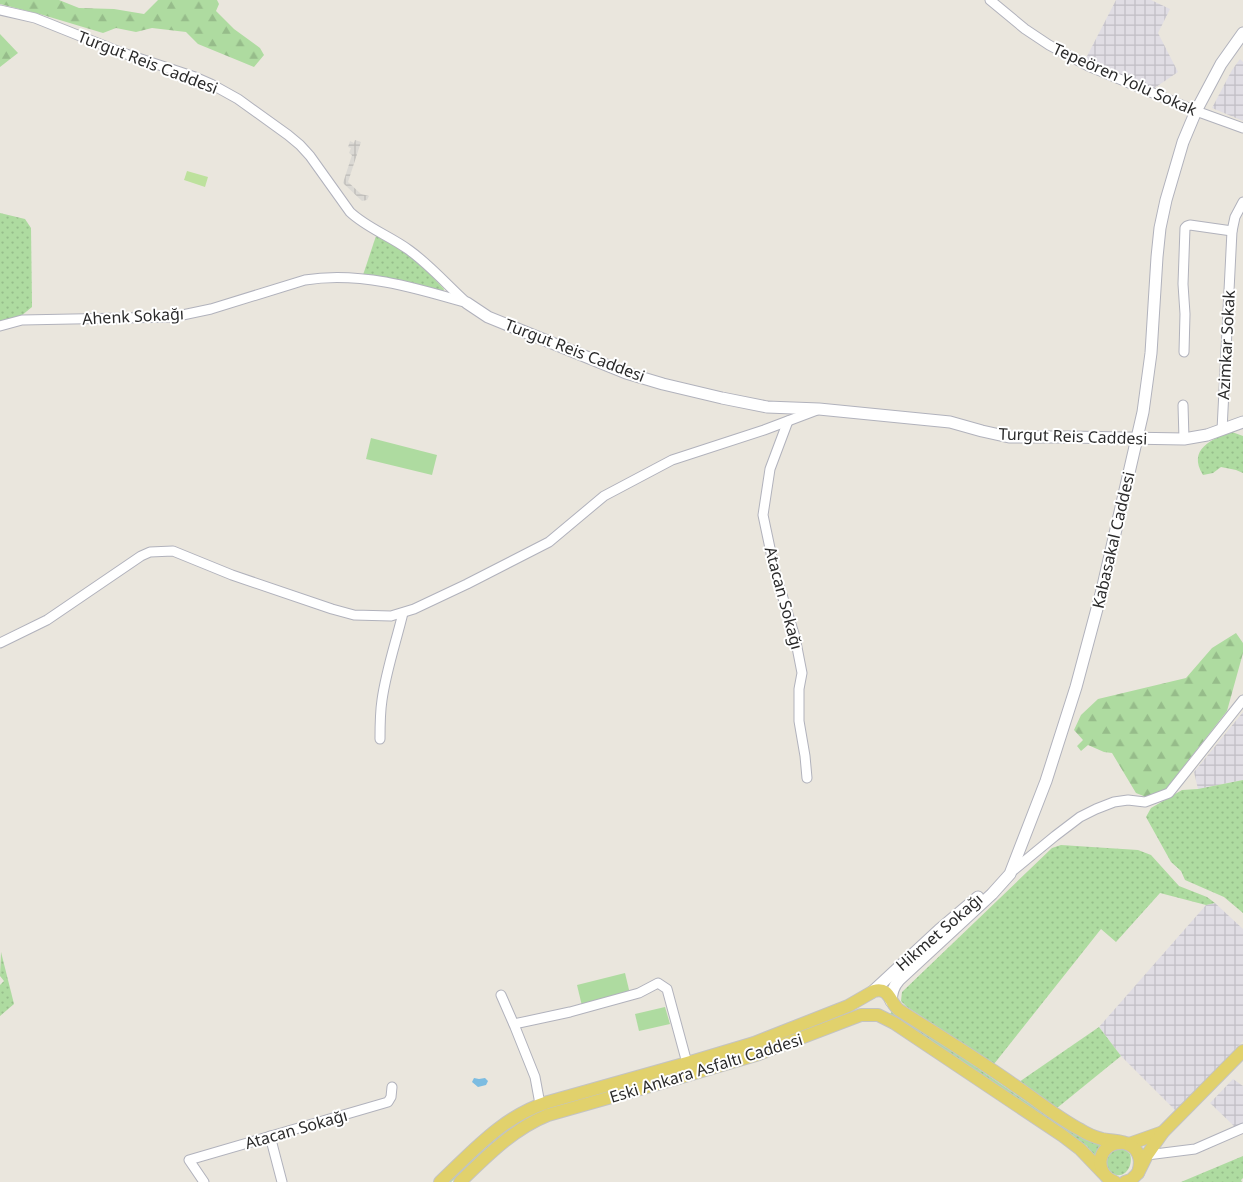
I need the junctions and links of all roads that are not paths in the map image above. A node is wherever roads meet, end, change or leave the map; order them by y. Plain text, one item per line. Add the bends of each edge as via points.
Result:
1 (990, 0) edge
2 (0, 10) edge
3 (1243, 33) edge
4 (1196, 111) junction
5 (1243, 128) edge
6 (1243, 202) edge
7 (1232, 231) junction
8 (467, 303) junction
9 (0, 326) edge
10 (1184, 352) dead end
11 (1183, 404) dead end
12 (819, 409) junction
13 (788, 421) junction
14 (1243, 422) edge
15 (1222, 430) junction
16 (1137, 438) junction
17 (1184, 439) junction
18 (403, 613) junction
19 (0, 643) edge
20 (1243, 700) edge
21 (380, 740) dead end
22 (807, 778) dead end
23 (1010, 874) junction
24 (871, 993) junction
25 (501, 996) dead end
26 (891, 1001) junction
27 (878, 1015) junction
28 (514, 1024) junction
29 (1243, 1051) edge
30 (687, 1063) junction
31 (392, 1087) dead end
32 (540, 1104) junction
33 (1243, 1128) edge
34 (1163, 1132) junction
35 (270, 1136) junction
36 (1126, 1143) junction
37 (1148, 1155) junction
38 (1103, 1173) junction
39 (1133, 1178) edge
40 (204, 1182) edge
41 (282, 1182) edge
42 (440, 1182) edge
43 (460, 1182) edge
44 (1115, 1182) edge

1 - 4 street, Tepeören Yolu Sokak via 1056,49 1088,66
2 - 8 street, Turgut Reis Caddesi via 35,18 195,77 238,99 300,145 350,212 417,256
3 - 4 street, Kabasakal Caddesi via 1221,64
4 - 5 street, Tepeören Yolu Sokak
4 - 16 street, Kabasakal Caddesi via 1183,142 1162,219 1148,379
6 - 7 street, Azimkar Sokak
7 - 10 street via 1190,225 1185,228
7 - 15 street, Azimkar Sokak
8 - 9 street, Ahenk Sokağı via 389,282 319,278 174,317 22,320
8 - 12 street, Turgut Reis Caddesi via 488,317 636,376 742,403
11 - 17 street
12 - 13 street
12 - 16 street, Turgut Reis Caddesi via 950,422 1009,437
13 - 18 street via 672,460 604,496 549,542
13 - 22 street, Atacan Sokağı via 770,470 763,515 802,673 799,720
14 - 15 street, Turgut Reis Caddesi
15 - 17 street, Turgut Reis Caddesi
16 - 17 street, Turgut Reis Caddesi
16 - 23 street, Kabasakal Caddesi via 1076,687 1046,781
18 - 19 street via 391,616 354,615 248,581 173,551 150,552 47,620
18 - 21 street via 382,699
20 - 23 street, Hikmet Sokağı via 1169,793 1145,802 1114,802 1080,817
23 - 24 street, Hikmet Sokağı via 939,930
23 - 26 street, Hikmet Sokağı via 899,980 894,986
24 - 26 main road via 881,990
24 - 27 main road via 866,1004 870,1012
24 - 30 main road, Eski Ankara Asfaltı Caddesi via 848,1006 754,1043
25 - 28 street
26 - 27 main road via 888,1011
26 - 36 main road via 899,1010 1070,1124 1099,1138
27 - 38 main road via 1055,1130 1080,1149
27 - 43 main road, Eski Ankara Asfaltı Caddesi via 861,1015 762,1053 540,1118 504,1141
28 - 30 street via 639,993 658,983 667,989
28 - 32 street via 535,1077
29 - 34 main road
30 - 32 main road, Eski Ankara Asfaltı Caddesi
31 - 35 street, Atacan Sokağı via 388,1102
32 - 42 main road, Eski Ankara Asfaltı Caddesi via 487,1137
33 - 37 street via 1195,1149
34 - 36 main road
34 - 37 main road
35 - 40 street, Atacan Sokağı via 189,1160
35 - 41 street
36 - 38 main road via 1111,1145 1102,1154
36 - 39 main road via 1135,1148 1140,1160
37 - 39 main road
38 - 44 main road

